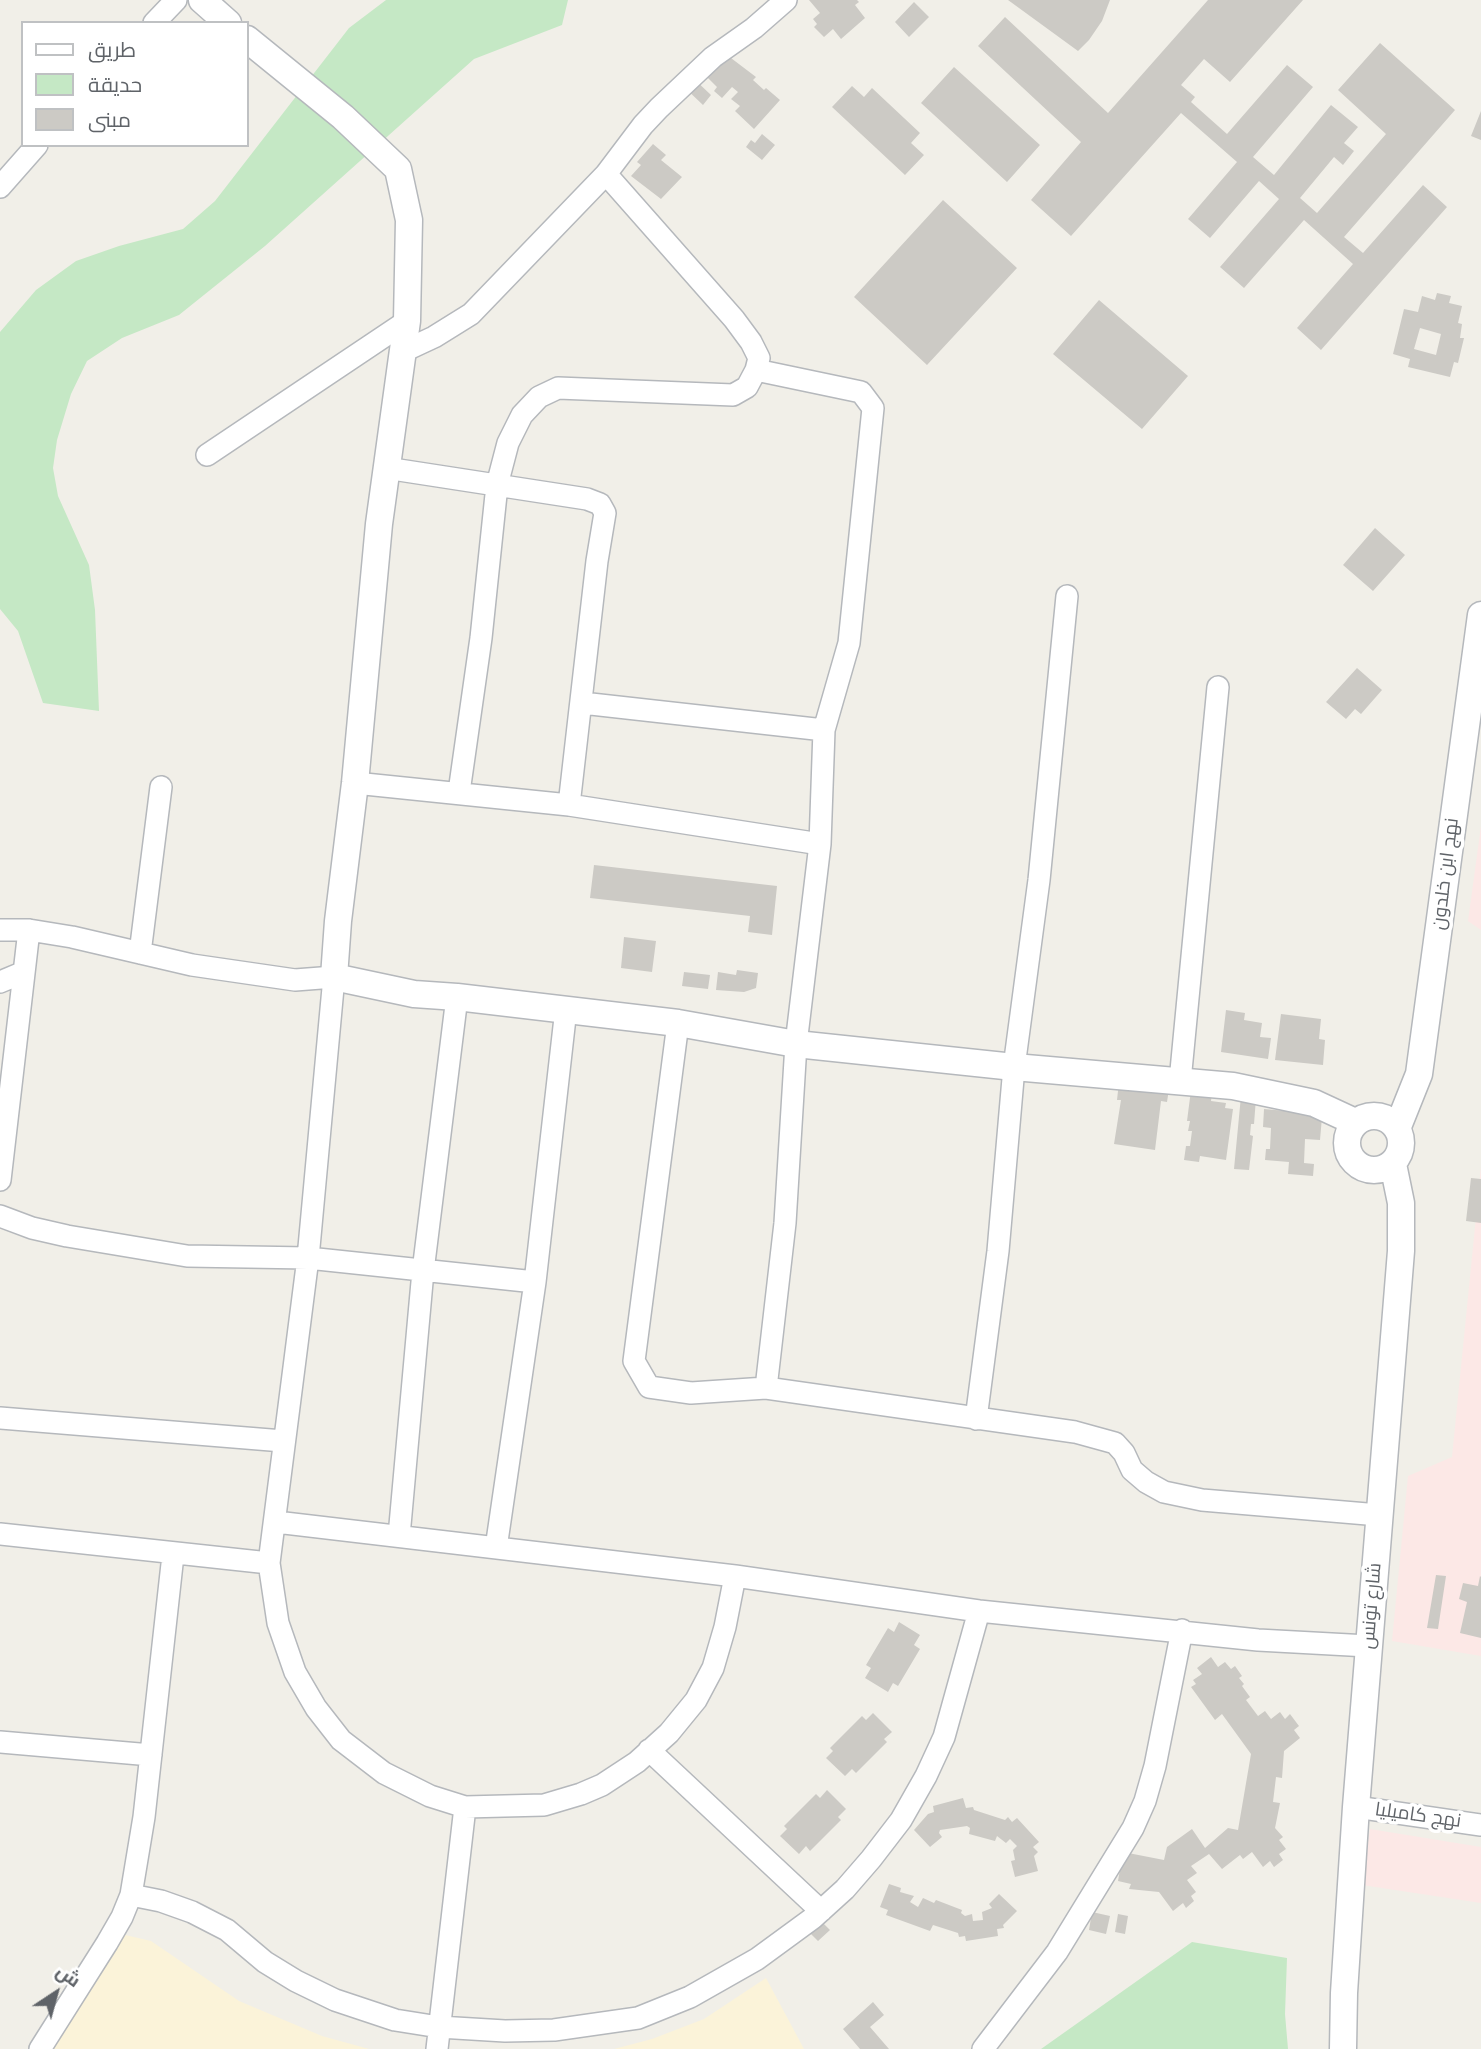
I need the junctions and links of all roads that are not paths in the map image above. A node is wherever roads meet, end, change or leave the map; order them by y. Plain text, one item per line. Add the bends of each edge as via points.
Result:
1 (176, 0) edge
2 (202, 0) edge
3 (786, 0) edge
4 (156, 21) edge
5 (227, 21) edge
6 (248, 40) edge
7 (35, 147) edge
8 (606, 174) junction
9 (0, 187) edge
10 (407, 321) junction
11 (404, 351) junction
12 (756, 370) junction
13 (207, 455) dead end
14 (386, 468) junction
15 (497, 485) junction
16 (1068, 596) dead end
17 (1481, 615) edge
18 (1218, 687) dead end
19 (582, 702) junction
20 (824, 730) junction
21 (355, 783) junction
22 (161, 787) dead end
23 (459, 792) junction
24 (569, 805) junction
25 (820, 844) junction
26 (0, 930) edge
27 (29, 930) junction
28 (140, 953) junction
29 (24, 972) junction
30 (334, 977) junction
31 (0, 982) edge
32 (457, 997) junction
33 (566, 1009) junction
34 (678, 1023) junction
35 (796, 1044) junction
36 (1014, 1067) junction
37 (1180, 1081) junction
38 (1355, 1122) junction
39 (1397, 1129) junction
40 (1393, 1164) junction
41 (0, 1180) edge
42 (0, 1216) edge
43 (308, 1258) junction
44 (423, 1271) junction
45 (535, 1282) junction
46 (766, 1388) junction
47 (0, 1418) edge
48 (976, 1419) junction
49 (283, 1441) junction
50 (1379, 1515) junction
51 (276, 1521) junction
52 (0, 1534) edge
53 (399, 1536) junction
54 (496, 1548) junction
55 (173, 1555) junction
56 (269, 1563) junction
57 (735, 1576) junction
58 (979, 1611) junction
59 (1182, 1630) junction
60 (1368, 1646) junction
61 (0, 1742) edge
62 (649, 1751) junction
63 (151, 1755) junction
64 (465, 1807) junction
65 (1356, 1807) junction
66 (1481, 1825) edge
67 (131, 1895) junction
68 (821, 1911) junction
69 (439, 2027) junction
70 (40, 2049) edge
71 (437, 2049) edge
72 (983, 2049) edge
73 (1343, 2049) edge

1 - 4 street
2 - 5 street
3 - 8 street via 713,57 659,108
6 - 10 street via 343,117 398,169 409,220
7 - 9 street
8 - 11 street via 471,314
8 - 12 street via 734,319 759,358
10 - 11 street
10 - 13 street
11 - 14 street
12 - 15 street via 747,387 733,395 558,388 539,397 522,415
12 - 20 street via 861,392 873,408 849,643
14 - 15 street
14 - 21 street
15 - 19 street via 587,499 600,504 605,513
15 - 23 street
16 - 36 street via 1039,880
17 - 39 street, نهج ابن خلدون via 1419,1074
18 - 37 street
19 - 20 street
19 - 24 street
20 - 25 street
21 - 23 street
21 - 30 street
22 - 28 street
23 - 24 street
24 - 25 street
25 - 35 street
26 - 27 street
27 - 28 street
27 - 29 street
28 - 30 street via 295,980
29 - 31 street
29 - 41 street
30 - 32 street via 414,994
30 - 43 street
32 - 33 street
32 - 44 street
33 - 34 street
33 - 45 street
34 - 35 street
34 - 46 street via 634,1360 649,1387 691,1393
35 - 36 street
35 - 46 street via 785,1223
36 - 37 street
36 - 48 street via 998,1251
37 - 38 street via 1314,1102
38 - 39 street via 1383,1117
38 - 40 street via 1346,1141 1353,1162 1372,1171
39 - 40 street via 1401,1147
40 - 50 street, شارع تونس via 1402,1223
42 - 43 street via 67,1236 187,1256
43 - 44 street
43 - 49 street
44 - 45 street
44 - 53 street
45 - 54 street
46 - 48 street
47 - 49 street
48 - 50 street via 1075,1432 1115,1443 1132,1470 1164,1492 1202,1500
49 - 51 street
50 - 60 street, شارع تونس
51 - 53 street
51 - 56 street
52 - 55 street
53 - 54 street
54 - 57 street
55 - 56 street
55 - 63 street
56 - 64 street via 278,1623 295,1672 316,1709 341,1740 384,1773
57 - 58 street
57 - 62 street via 713,1668 696,1700
58 - 59 street
58 - 68 street via 944,1737 926,1776 901,1820
59 - 60 street
59 - 72 street via 1155,1766 1133,1828 1057,1952
60 - 65 street, شارع تونس
61 - 63 street
62 - 64 street via 602,1785 581,1794 544,1805
62 - 68 street
63 - 67 street
64 - 69 street
65 - 66 street, نهج كاميليا
65 - 73 street, شارع تونس
67 - 69 street via 192,1912 228,1930 265,1962 335,2000 395,2020
67 - 70 street via 107,1943
68 - 69 street via 757,1959 690,1997 638,2018 554,2030
69 - 71 street

